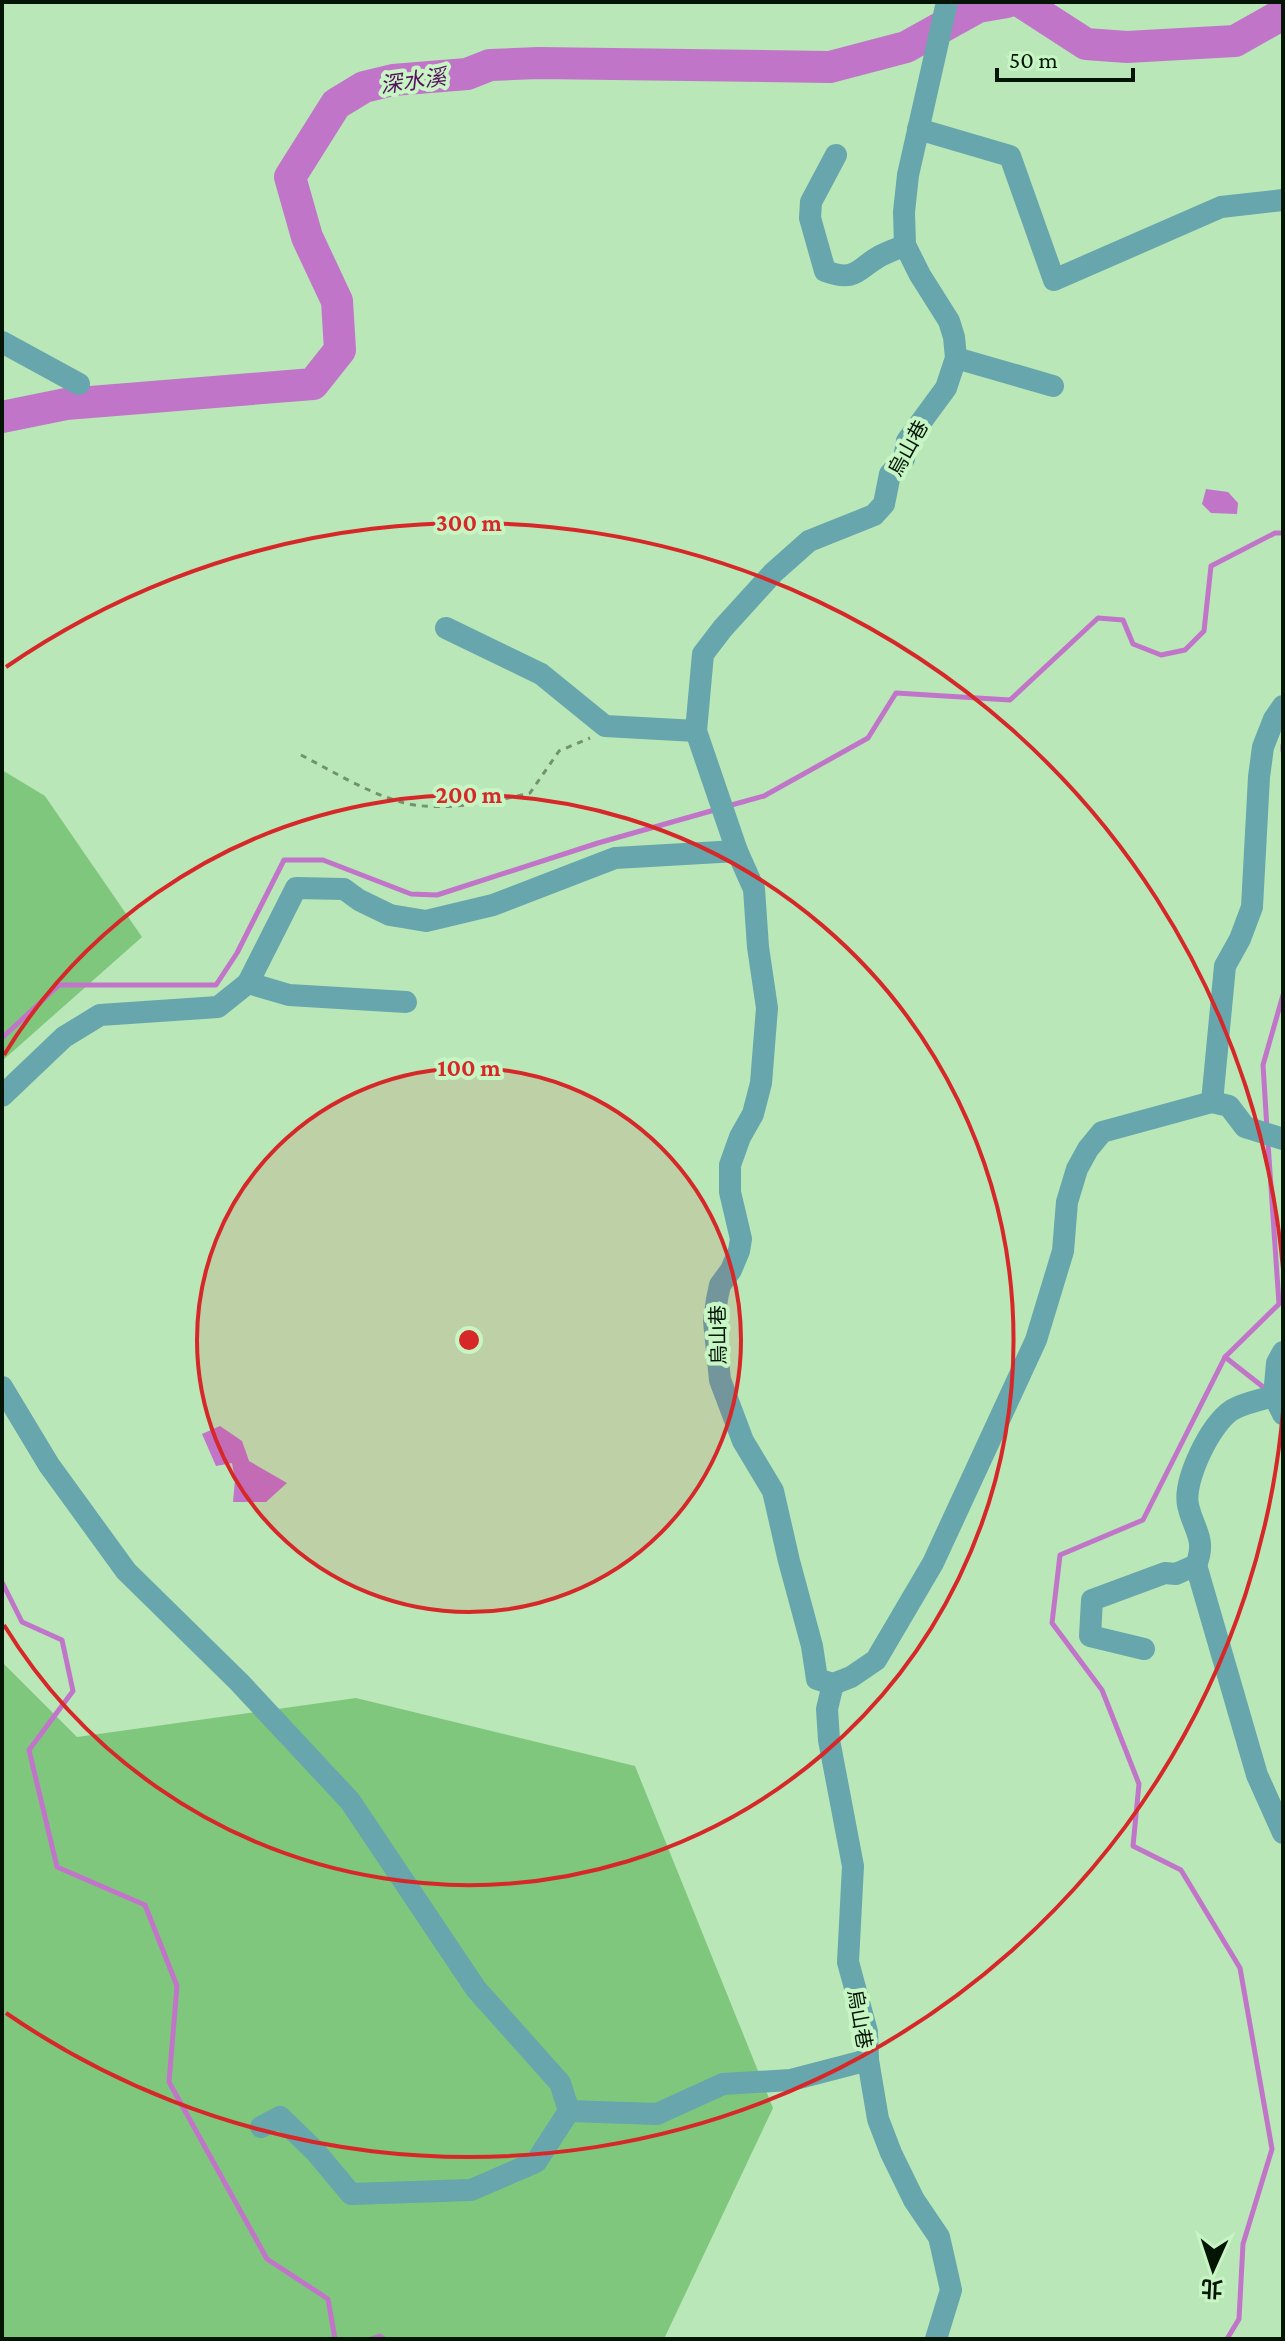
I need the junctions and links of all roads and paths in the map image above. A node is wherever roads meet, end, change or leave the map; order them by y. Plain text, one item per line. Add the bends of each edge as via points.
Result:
1 (947, 2) edge
2 (918, 129) junction
3 (836, 155) dead end
4 (1283, 200) edge
5 (905, 245) junction
6 (2, 342) edge
7 (956, 358) junction
8 (79, 384) dead end
9 (1053, 386) dead end
10 (446, 628) dead end
11 (1283, 706) edge
12 (605, 726) junction
13 (696, 731) junction
14 (301, 755) dead end
15 (733, 840) junction
16 (248, 983) junction
17 (406, 1002) dead end
18 (2, 1096) edge
19 (1212, 1102) junction
20 (1281, 1139) edge
21 (1283, 1352) edge
22 (2, 1387) edge
23 (1279, 1405) edge
24 (1196, 1565) junction
25 (1144, 1649) dead end
26 (833, 1684) junction
27 (1283, 1833) edge
28 (868, 2060) junction
29 (569, 2111) junction
30 (261, 2127) dead end
31 (936, 2339) edge

1 - 2 street
2 - 4 street via 1010,156 1054,280 1221,207
2 - 5 street via 907,187
3 - 5 street via 811,202 810,218 825,271 860,273 877,257
5 - 7 street via 949,321
6 - 8 street
7 - 9 street
7 - 13 street, 烏山巷 via 946,388 890,474 884,504 855,525 809,541 773,573 703,654
10 - 12 street via 541,674
11 - 19 street via 1263,747 1252,907 1225,966
12 - 13 street
12 - 14 path via 588,740 559,751 530,793 497,802 404,804
13 - 15 street
15 - 16 street via 615,858 493,905 426,921 390,915 344,889 296,888
15 - 26 street, 烏山巷 via 754,889 767,1008 761,1083 730,1165 741,1239 717,1299 720,1380 743,1441 773,1491 817,1679
16 - 17 street via 289,995
16 - 18 street via 218,1007 100,1015 64,1037
19 - 20 street via 1229,1106 1245,1127
19 - 26 street via 1102,1132 1088,1149 1067,1202 1063,1251 1036,1340 933,1563 876,1660
21 - 23 street via 1277,1363
22 - 29 street via 49,1465 126,1571 350,1801 476,1989 560,2083
23 - 24 street via 1232,1411 1212,1430 1189,1483 1187,1503 1200,1536
24 - 25 street via 1092,1600 1090,1636
24 - 27 street via 1257,1775
26 - 28 street, 烏山巷 via 827,1709 829,1740 853,1866 848,1962 867,2032
28 - 29 street via 791,2080 723,2084 657,2114
28 - 31 street, 烏山巷 via 878,2119 891,2153 939,2237 951,2290
29 - 30 street via 536,2162 471,2190 351,2194 280,2117

